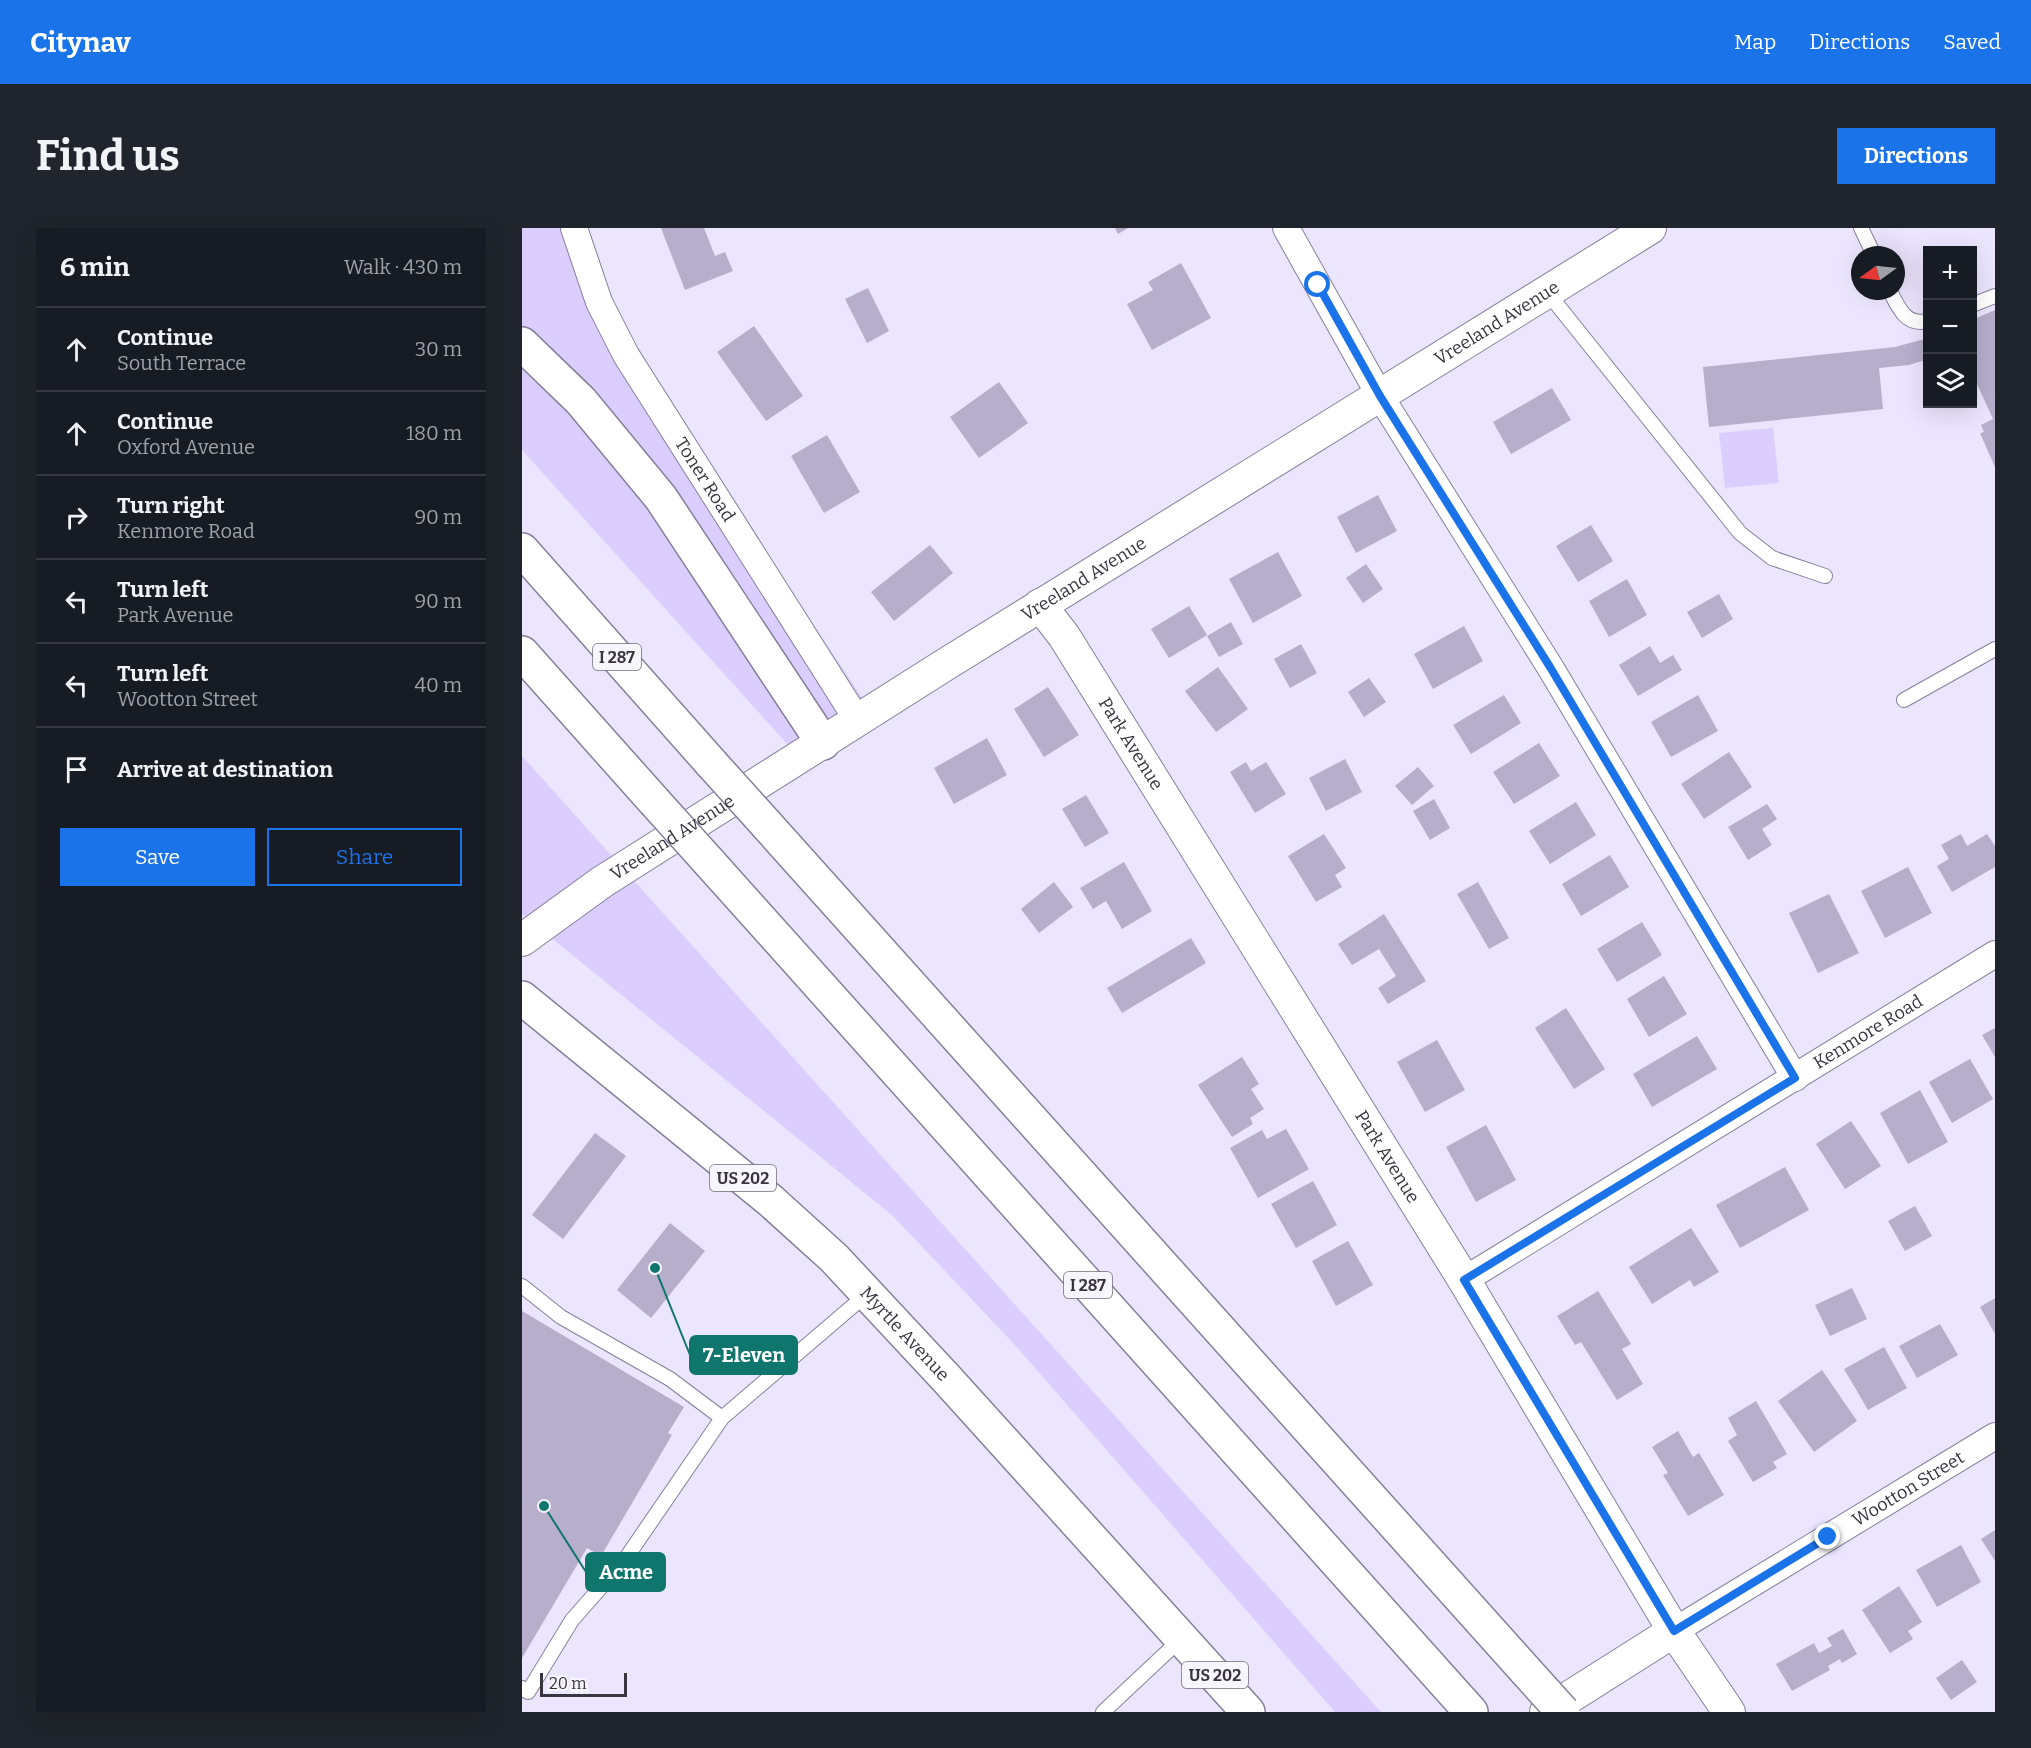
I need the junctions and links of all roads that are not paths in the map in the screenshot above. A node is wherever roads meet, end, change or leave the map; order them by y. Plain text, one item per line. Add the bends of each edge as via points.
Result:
1 (574, 228) edge
2 (1286, 228) edge
3 (1650, 228) edge
4 (1861, 228) edge
5 (1870, 246) edge
6 (1547, 292) junction
7 (1995, 296) edge
8 (1895, 300) edge
9 (1977, 303) edge
10 (1923, 322) edge
11 (522, 344) edge
12 (1380, 396) junction
13 (522, 550) edge
14 (1825, 576) dead end
15 (1040, 605) junction
16 (1995, 649) edge
17 (522, 653) edge
18 (1904, 700) dead end
19 (858, 721) junction
20 (823, 743) junction
21 (522, 940) edge
22 (1995, 954) edge
23 (522, 998) edge
24 (1795, 1078) junction
25 (1464, 1280) junction
26 (522, 1286) edge
27 (868, 1293) junction
28 (722, 1418) junction
29 (1995, 1436) edge
30 (1674, 1631) junction
31 (1182, 1638) junction
32 (525, 1690) edge
33 (1470, 1710) edge
34 (1103, 1712) edge
35 (1248, 1712) edge
36 (1546, 1712) edge
37 (1563, 1712) edge
38 (1729, 1712) edge

1 - 19 street, Toner Road via 599,302 626,355
2 - 12 street
3 - 6 street, Vreeland Avenue
4 - 5 lane
6 - 12 street, Vreeland Avenue
6 - 14 lane via 1740,533 1772,558
7 - 9 lane
8 - 10 lane via 1906,319
11 - 20 main road via 581,401 661,498
12 - 15 street, Vreeland Avenue
12 - 24 street via 1550,667
13 - 37 main road, I 287, bridge
15 - 19 street, Vreeland Avenue
15 - 25 street, Park Avenue via 1064,636
16 - 18 lane
17 - 33 main road, I 287, bridge
19 - 20 street, Vreeland Avenue
20 - 21 street, Vreeland Avenue via 602,882
22 - 24 street, Kenmore Road
23 - 27 main road, Myrtle Avenue / US 202 via 771,1201
24 - 25 street, Kenmore Road
25 - 30 street, Park Avenue
26 - 28 lane via 561,1317 670,1379
27 - 28 lane
27 - 31 main road, Myrtle Avenue / US 202
28 - 32 lane via 624,1561 572,1620
29 - 30 street, Wootton Street
30 - 36 street, Wootton Street
30 - 38 street, Park Avenue
31 - 34 lane
31 - 35 main road, Myrtle Avenue / US 202

